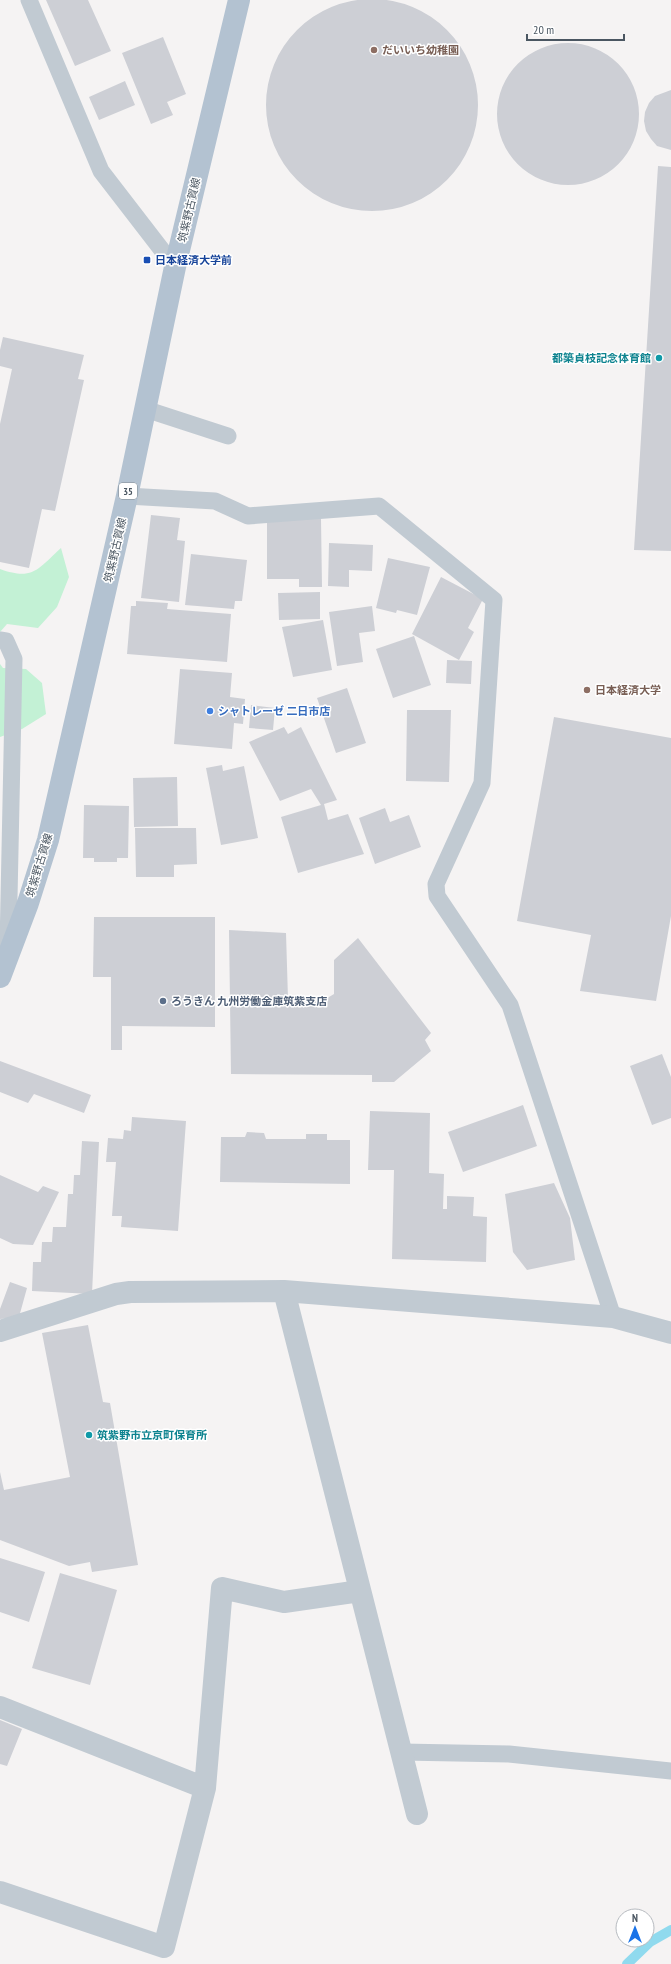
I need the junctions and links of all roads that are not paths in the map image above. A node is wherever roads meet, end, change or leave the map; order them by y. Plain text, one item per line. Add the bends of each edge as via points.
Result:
1 (29, 0) edge
2 (239, 0) edge
3 (175, 267) junction
4 (145, 409) junction
5 (228, 436) dead end
6 (127, 496) junction
7 (0, 640) edge
8 (8, 956) junction
9 (0, 977) edge
10 (284, 1291) junction
11 (613, 1317) junction
12 (0, 1331) edge
13 (671, 1333) edge
14 (360, 1591) junction
15 (0, 1707) edge
16 (402, 1752) junction
17 (671, 1771) edge
18 (205, 1788) junction
19 (417, 1814) dead end
20 (0, 1892) edge

1 - 3 lane via 101,171
2 - 3 main road, 筑紫野古賀線 / 35
3 - 4 main road, 筑紫野古賀線 / 35
4 - 5 lane
4 - 6 main road, 筑紫野古賀線 / 35
6 - 8 main road, 筑紫野古賀線 / 35 via 48,840
6 - 11 lane via 215,501 248,516 379,506 494,600 482,783 436,884 437,896 510,1004
7 - 8 lane via 6,641 14,659
8 - 9 main road, 筑紫野古賀線 / 35
10 - 11 street
10 - 12 street via 130,1292 116,1294
10 - 14 street
11 - 13 street
14 - 16 street
14 - 18 street via 284,1602 222,1588
15 - 18 street
16 - 17 lane via 509,1754
16 - 19 street
18 - 20 street via 164,1947

